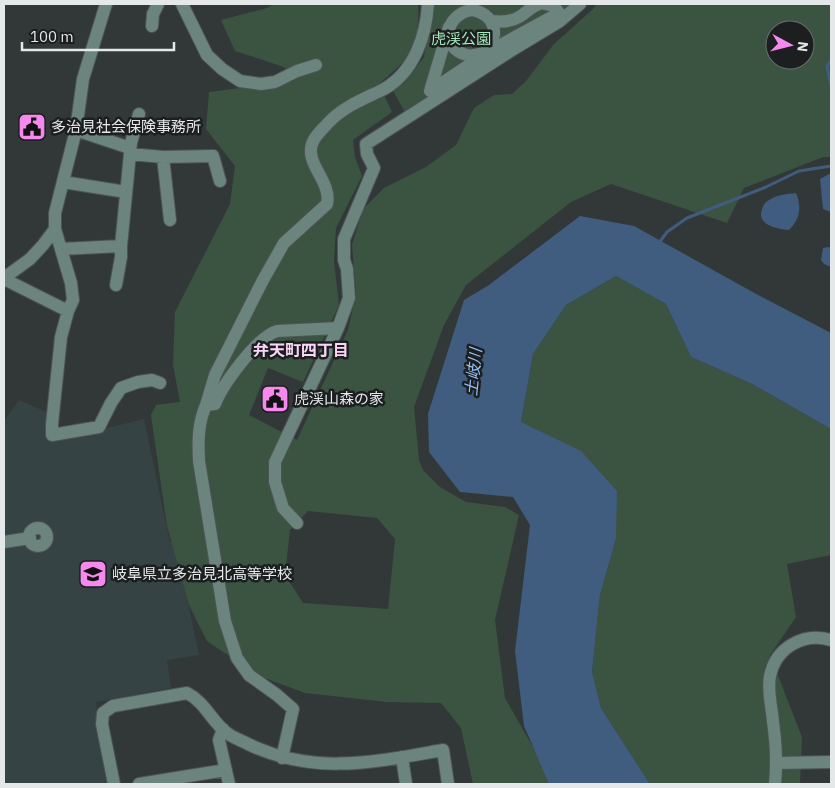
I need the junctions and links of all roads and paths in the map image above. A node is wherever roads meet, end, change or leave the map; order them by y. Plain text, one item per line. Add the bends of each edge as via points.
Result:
1 (106, 4) edge
2 (158, 4) edge
3 (182, 4) edge
4 (428, 4) edge
5 (539, 4) edge
6 (545, 4) edge
7 (575, 6) edge
8 (449, 19) junction
9 (491, 21) junction
10 (552, 21) junction
11 (152, 26) dead end
12 (491, 55) junction
13 (316, 65) dead end
14 (430, 97) junction
15 (139, 114) dead end
16 (76, 130) junction
17 (130, 151) junction
18 (164, 157) junction
19 (220, 181) dead end
20 (63, 182) junction
21 (126, 192) junction
22 (170, 220) dead end
23 (55, 229) junction
24 (121, 246) junction
25 (61, 249) junction
26 (4, 278) edge
27 (116, 285) dead end
28 (68, 311) junction
29 (338, 328) junction
30 (160, 384) dead end
31 (206, 405) junction
32 (297, 523) dead end
33 (30, 538) dead end
34 (4, 542) edge
35 (831, 640) edge
36 (223, 729) junction
37 (282, 758) junction
38 (402, 758) junction
39 (831, 762) edge
40 (776, 763) junction
41 (226, 770) junction
42 (114, 784) edge
43 (139, 784) edge
44 (229, 784) edge
45 (406, 784) edge
46 (448, 784) edge
47 (775, 784) edge

1 - 16 street via 82,80
2 - 11 street via 152,14
3 - 13 street via 207,55 240,81 275,82
4 - 31 street via 420,48 403,72 386,88 342,110 313,142 310,151 327,187 328,204 284,243 215,375
5 - 9 street via 519,18
6 - 10 street via 554,6 559,12
7 - 10 street
8 - 9 street via 472,10 480,11
8 - 12 street via 450,41 460,52
8 - 14 street
9 - 12 street via 494,36
10 - 12 street
12 - 14 street
14 - 29 street via 366,144 366,154 374,168 344,239 349,298
15 - 17 street
16 - 17 street
16 - 20 street
17 - 18 street
17 - 21 street
18 - 19 street via 214,156
18 - 22 street
20 - 21 street
20 - 23 street via 55,212
21 - 24 street
23 - 25 street
23 - 26 street via 30,259
24 - 25 street
24 - 27 street
25 - 28 street via 73,300
26 - 28 street
28 - 30 street via 61,337 52,435 99,427 120,388 152,380
29 - 31 street via 269,334 242,362 220,391 215,404
29 - 32 street via 275,462 275,482 283,508
31 - 37 street via 198,441 199,461 225,621 237,658 249,675 293,709
33 - 34 street
35 - 40 street via 802,638 782,651 774,665 769,687
36 - 37 street
36 - 41 street via 219,740
36 - 42 street via 195,697 187,693 113,706 103,712 102,724
37 - 38 street via 322,764 362,764
38 - 45 street
38 - 46 street via 443,750
39 - 40 street
40 - 47 street
41 - 43 street
41 - 44 street

